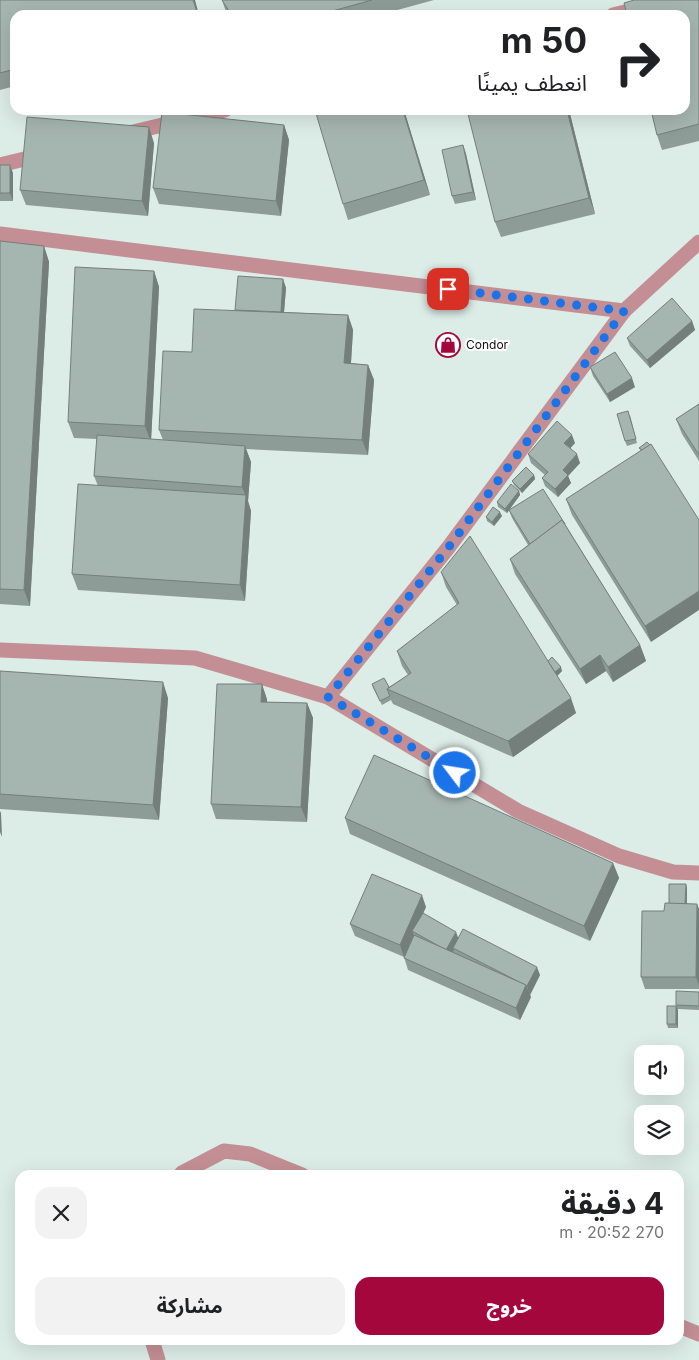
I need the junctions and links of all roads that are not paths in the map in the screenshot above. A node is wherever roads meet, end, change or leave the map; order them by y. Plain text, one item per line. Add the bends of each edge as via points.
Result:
1 (674, 0) edge
2 (633, 10) edge
3 (205, 115) edge
4 (112, 138) edge
5 (56, 151) edge
6 (0, 165) edge
7 (0, 234) edge
8 (699, 242) edge
9 (624, 311) junction
10 (0, 650) edge
11 (328, 697) junction
12 (699, 873) edge
13 (186, 1170) edge
14 (290, 1170) edge
15 (684, 1328) edge
16 (699, 1334) edge
17 (154, 1345) edge
18 (158, 1360) edge

1 - 2 lane
3 - 4 lane
5 - 6 lane
7 - 9 lane
8 - 9 lane
9 - 11 lane via 448,548
10 - 11 lane via 195,658
11 - 12 lane via 518,811 619,856 673,872
13 - 14 lane via 224,1150 250,1154
15 - 16 lane
17 - 18 lane

